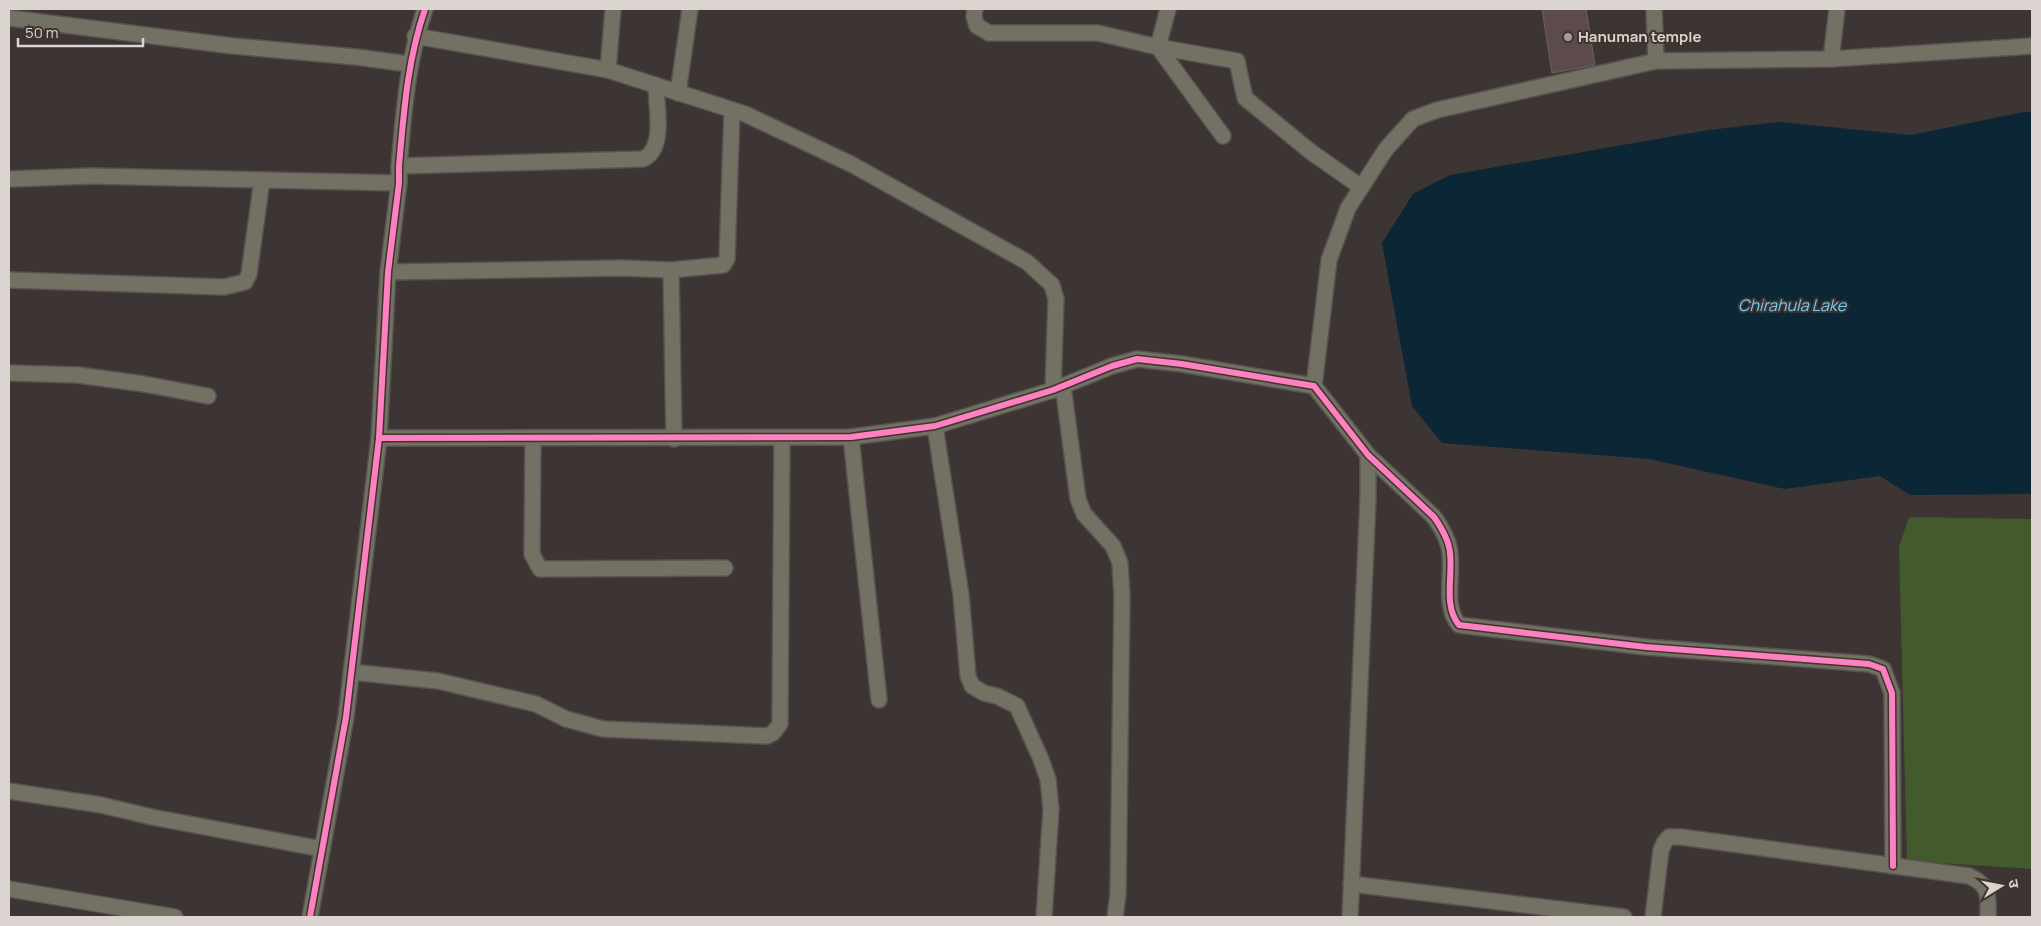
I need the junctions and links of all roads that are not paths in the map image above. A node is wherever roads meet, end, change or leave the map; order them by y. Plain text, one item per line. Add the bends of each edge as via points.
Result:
1 (425, 9) edge
2 (613, 9) edge
3 (690, 9) edge
4 (975, 9) edge
5 (1168, 9) edge
6 (1654, 9) edge
7 (1838, 9) edge
8 (9, 18) edge
9 (415, 36) junction
10 (2032, 46) edge
11 (1158, 47) junction
12 (1831, 59) junction
13 (1656, 61) junction
14 (409, 64) junction
15 (608, 70) junction
16 (656, 86) junction
17 (678, 93) junction
18 (732, 110) junction
19 (1222, 136) dead end
20 (399, 166) junction
21 (9, 180) edge
22 (262, 180) junction
23 (399, 182) junction
24 (1361, 188) junction
25 (671, 270) junction
26 (388, 272) junction
27 (9, 280) edge
28 (9, 373) edge
29 (1314, 386) junction
30 (1058, 388) junction
31 (208, 396) dead end
32 (935, 426) junction
33 (379, 438) junction
34 (533, 438) junction
35 (782, 438) junction
36 (851, 438) junction
37 (674, 439) junction
38 (1368, 456) junction
39 (725, 568) dead end
40 (351, 672) junction
41 (879, 700) dead end
42 (9, 791) edge
43 (322, 849) junction
44 (1893, 866) junction
45 (1351, 884) junction
46 (9, 889) edge
47 (175, 917) edge
48 (310, 917) edge
49 (1044, 917) edge
50 (1115, 917) edge
51 (1350, 917) edge
52 (1624, 917) edge
53 (1653, 917) edge
54 (1988, 917) edge

1 - 9 street
2 - 15 street
3 - 17 street
4 - 11 street via 977,26 989,33 1098,33
5 - 11 street
6 - 13 street
7 - 12 street
8 - 14 street
9 - 14 street
9 - 15 street
10 - 12 street
11 - 19 street
11 - 24 street via 1237,61 1245,98
12 - 13 street
13 - 24 street via 1437,110 1413,119 1386,149
14 - 20 street
15 - 16 street
16 - 17 street
16 - 20 street via 658,142 654,151 643,159
17 - 18 street
18 - 25 street via 727,259 723,265
18 - 30 street via 850,164 1027,262 1052,285 1056,299
20 - 23 street
21 - 22 street via 92,176
22 - 23 street
22 - 27 street via 249,274 245,282 224,287
23 - 26 street
24 - 29 street via 1348,208 1329,260
25 - 26 street
25 - 37 street
26 - 33 street
28 - 31 street via 78,375
29 - 30 street via 1137,359
29 - 38 street
30 - 32 street
30 - 50 street via 1078,499 1084,514 1114,546 1120,562 1119,854
32 - 36 street
32 - 49 street via 961,596 968,676 972,686 1017,706 1048,779 1051,809
33 - 34 street
33 - 40 street
34 - 37 street
34 - 39 street via 532,554 540,569
35 - 36 street
35 - 37 street
35 - 40 street via 780,724 774,733 767,736 603,729 566,719 536,704 438,681
36 - 41 street
38 - 44 street via 1441,526 1450,551 1451,615 1459,625 1646,648 1868,664 1883,669 1892,694
38 - 45 street
40 - 43 street
42 - 43 street via 101,805
43 - 48 street
44 - 53 street via 1669,837 1661,850
44 - 54 street via 1969,876 1980,881 1988,895
45 - 51 street
45 - 52 street
46 - 47 street

